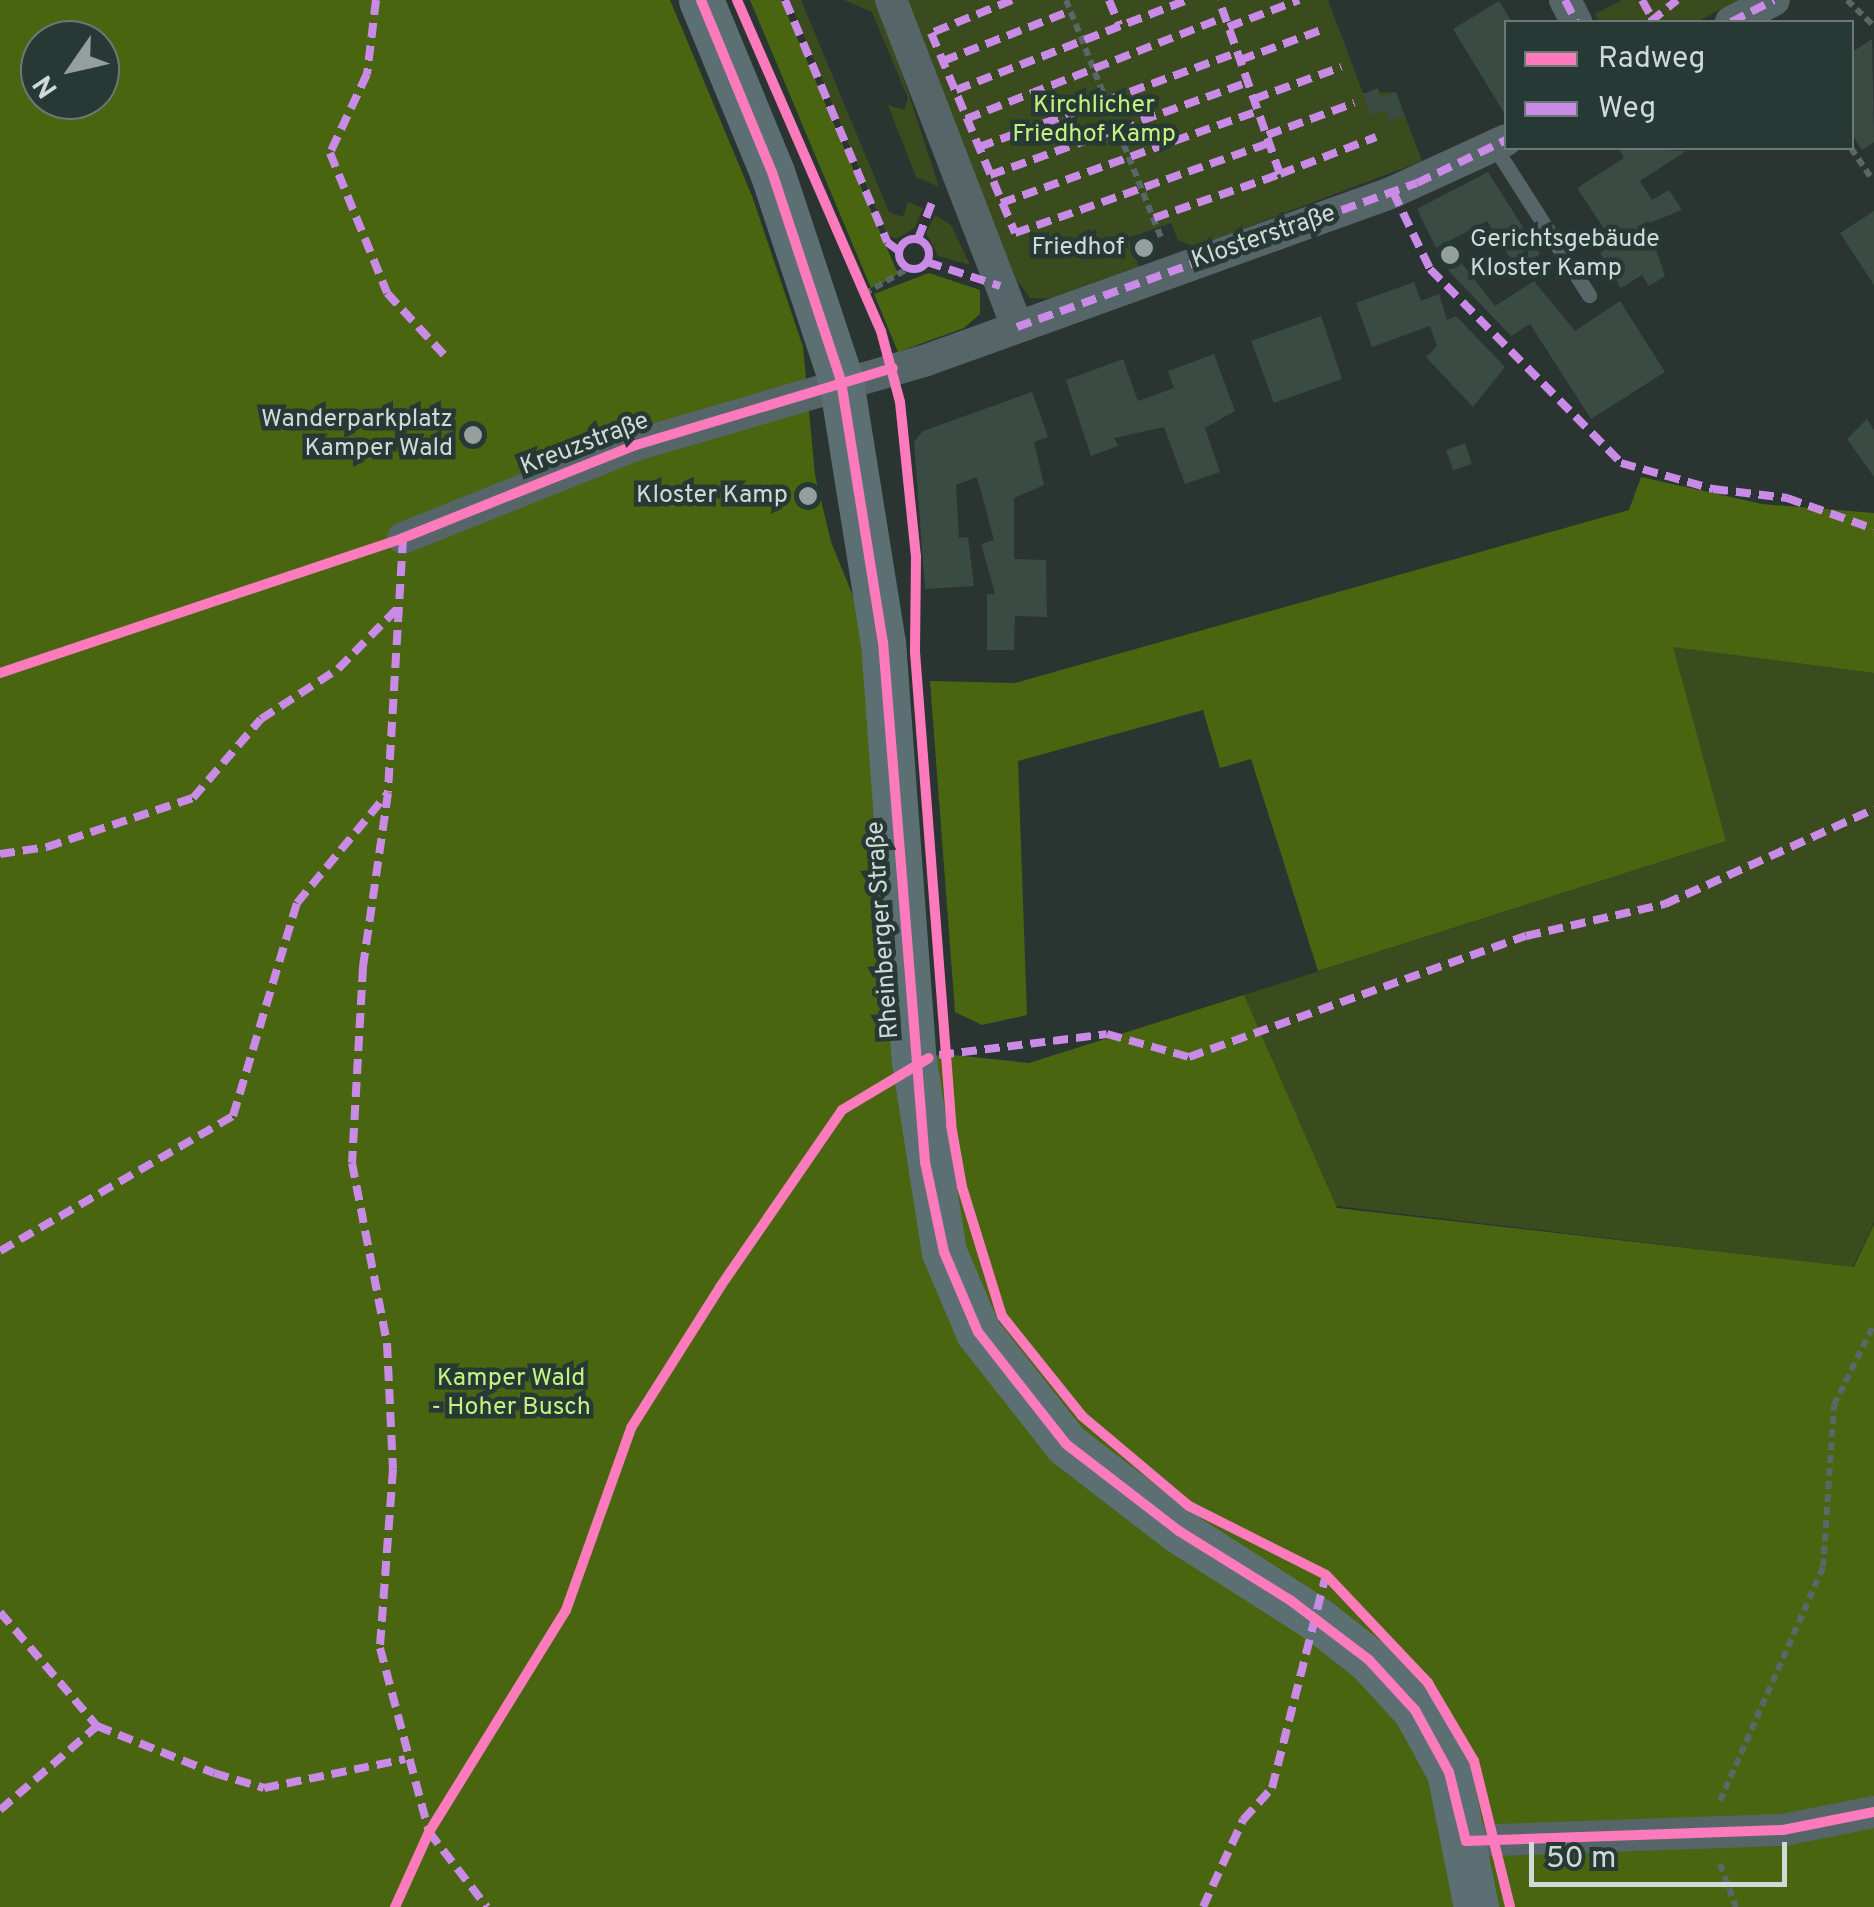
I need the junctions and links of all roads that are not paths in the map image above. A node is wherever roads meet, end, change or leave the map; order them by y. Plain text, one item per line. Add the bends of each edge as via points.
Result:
1 (701, 0) edge
2 (891, 0) edge
3 (1774, 0) edge
4 (1734, 20) edge
5 (1500, 143) edge
6 (1504, 150) edge
7 (1589, 295) dead end
8 (1017, 327) junction
9 (841, 381) junction
10 (403, 538) dead end
11 (1874, 1812) edge
12 (1466, 1841) junction
13 (1476, 1907) edge

1 - 9 main road, Rheinberger Straße via 772,172
2 - 8 street
3 - 4 street
5 - 8 street, Klosterstraße via 1417,183
6 - 7 lane
8 - 9 street, Klosterstraße via 924,361
9 - 10 street, Kreuzstraße via 636,445
9 - 12 main road, Rheinberger Straße via 883,642 914,1061 944,1252 978,1332 1066,1444 1179,1532 1370,1660 1415,1710 1448,1772
11 - 12 street via 1783,1830
12 - 13 main road, Rheinberger Straße

